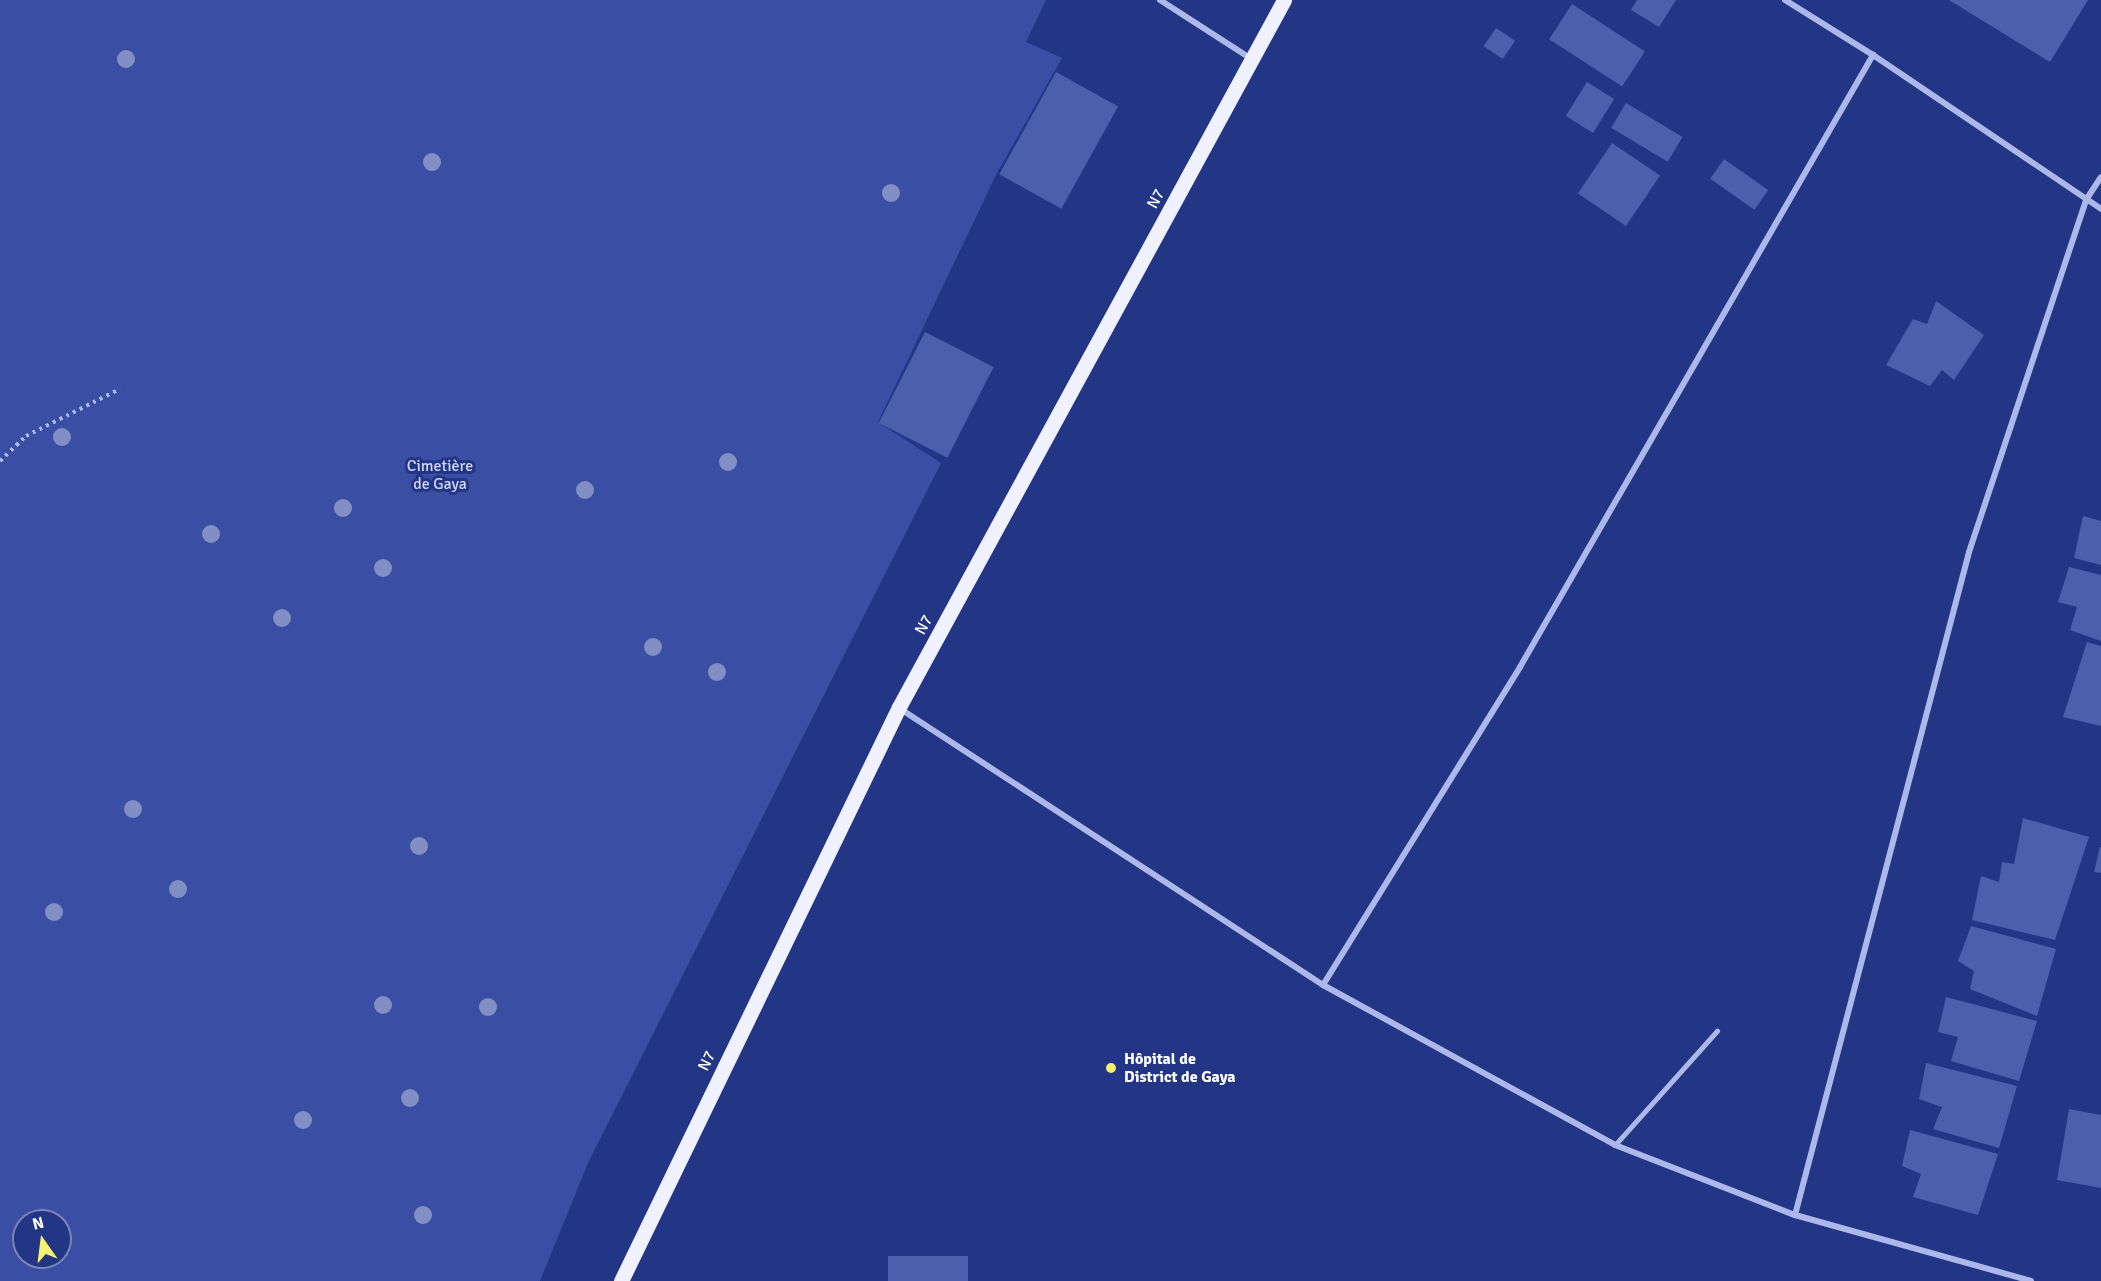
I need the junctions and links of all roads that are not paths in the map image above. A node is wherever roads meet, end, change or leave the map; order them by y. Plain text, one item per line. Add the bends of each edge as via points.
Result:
1 (1160, 0) edge
2 (1284, 0) edge
3 (1785, 0) edge
4 (1873, 55) junction
5 (1251, 59) junction
6 (2101, 177) edge
7 (2086, 200) junction
8 (2101, 209) edge
9 (899, 707) junction
10 (1323, 985) junction
11 (1718, 1031) dead end
12 (1615, 1145) junction
13 (1795, 1215) junction
14 (621, 1281) edge
15 (2031, 1281) edge

1 - 5 street
2 - 5 main road, N7
3 - 4 street
4 - 7 street
4 - 10 street via 1520,667
5 - 9 main road, N7
6 - 7 street
7 - 8 street
7 - 13 street via 1969,552
9 - 10 street
9 - 14 main road, N7
10 - 12 street
11 - 12 lane
12 - 13 street
13 - 15 street

